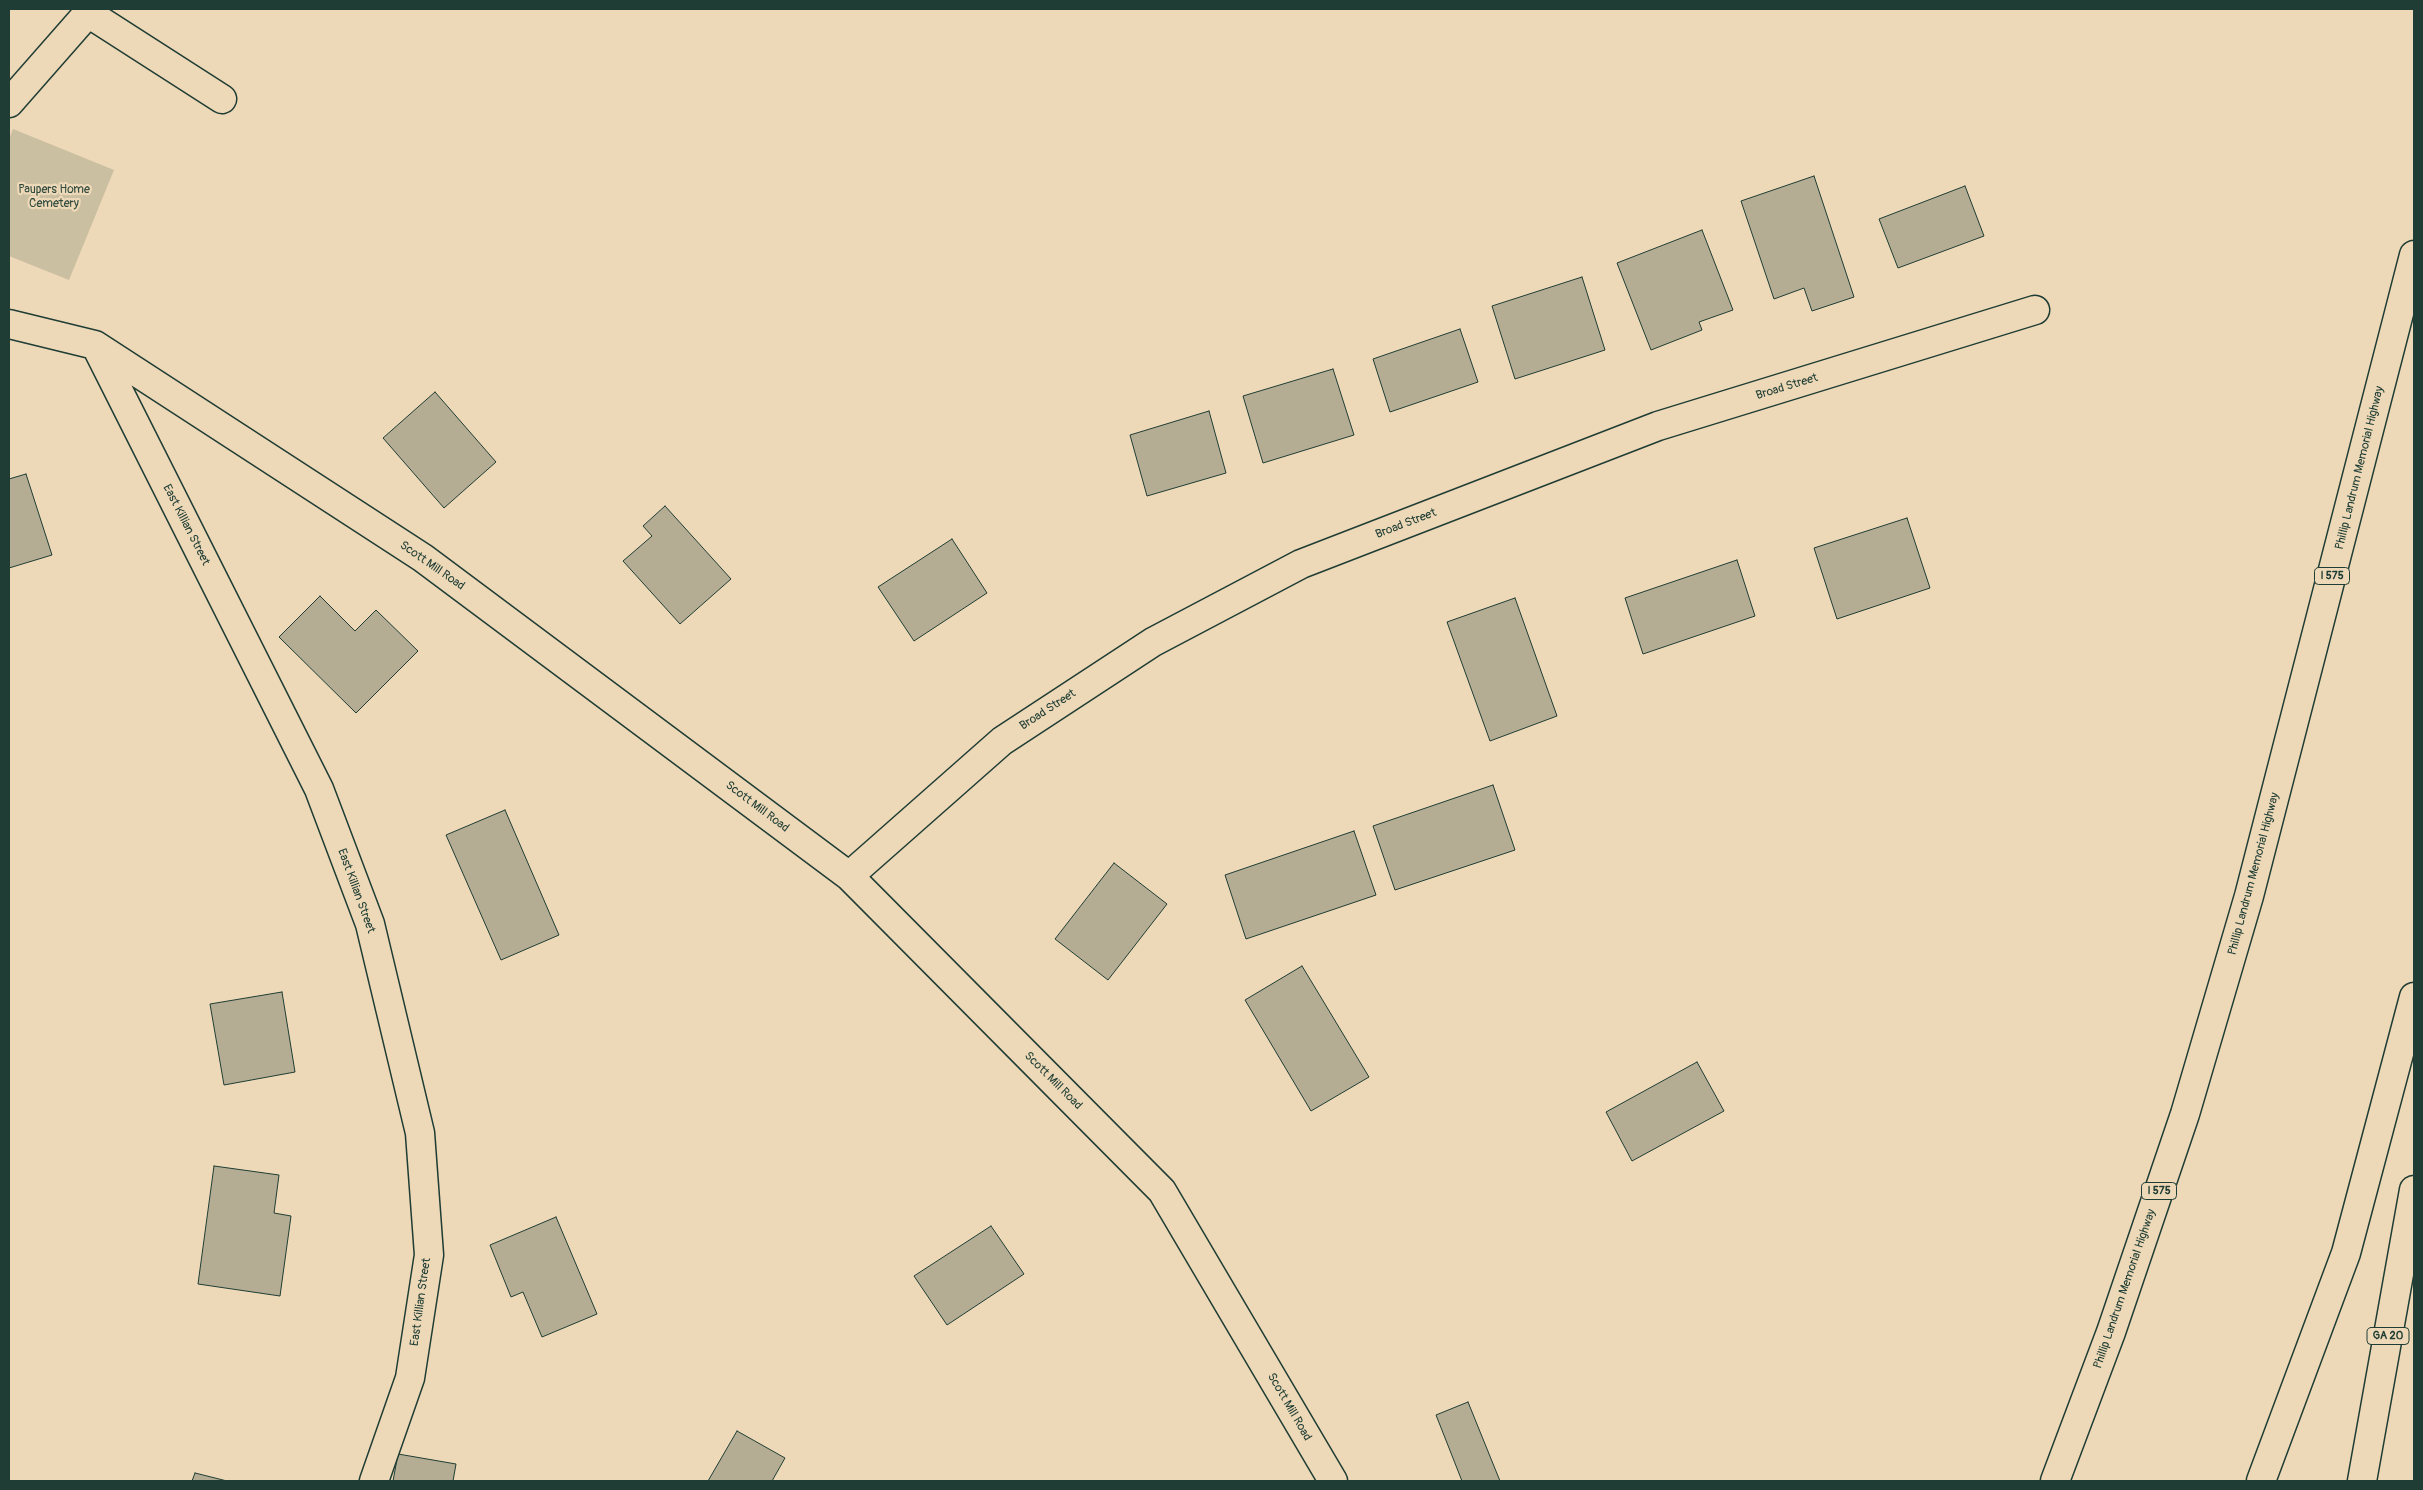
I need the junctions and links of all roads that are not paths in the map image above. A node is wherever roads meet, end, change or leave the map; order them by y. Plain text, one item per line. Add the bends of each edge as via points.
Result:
1 (222, 99) dead end
2 (9, 103) edge
3 (2414, 255) edge
4 (2035, 310) dead end
5 (9, 324) edge
6 (96, 345) junction
7 (849, 876) junction
8 (2414, 997) edge
9 (2414, 1190) edge
10 (374, 1481) edge
11 (1333, 1481) edge
12 (2054, 1481) edge
13 (2261, 1481) edge
14 (2362, 1481) edge

1 - 2 main road via 88,13
3 - 12 main road, Phillip Landrum Memorial Highway / I 575 via 2249,896 2202,1057 2111,1332
4 - 7 main road, Broad Street via 1658,426 1301,564 1153,642 1002,741
5 - 6 main road, Scott Mill Road
6 - 7 main road, Scott Mill Road via 423,558
6 - 10 main road, East Killian Street via 319,789 370,924 420,1133 429,1255 410,1378
7 - 11 main road, Scott Mill Road via 1162,1191
8 - 13 main road via 2346,1253
9 - 14 main road, GA 20

